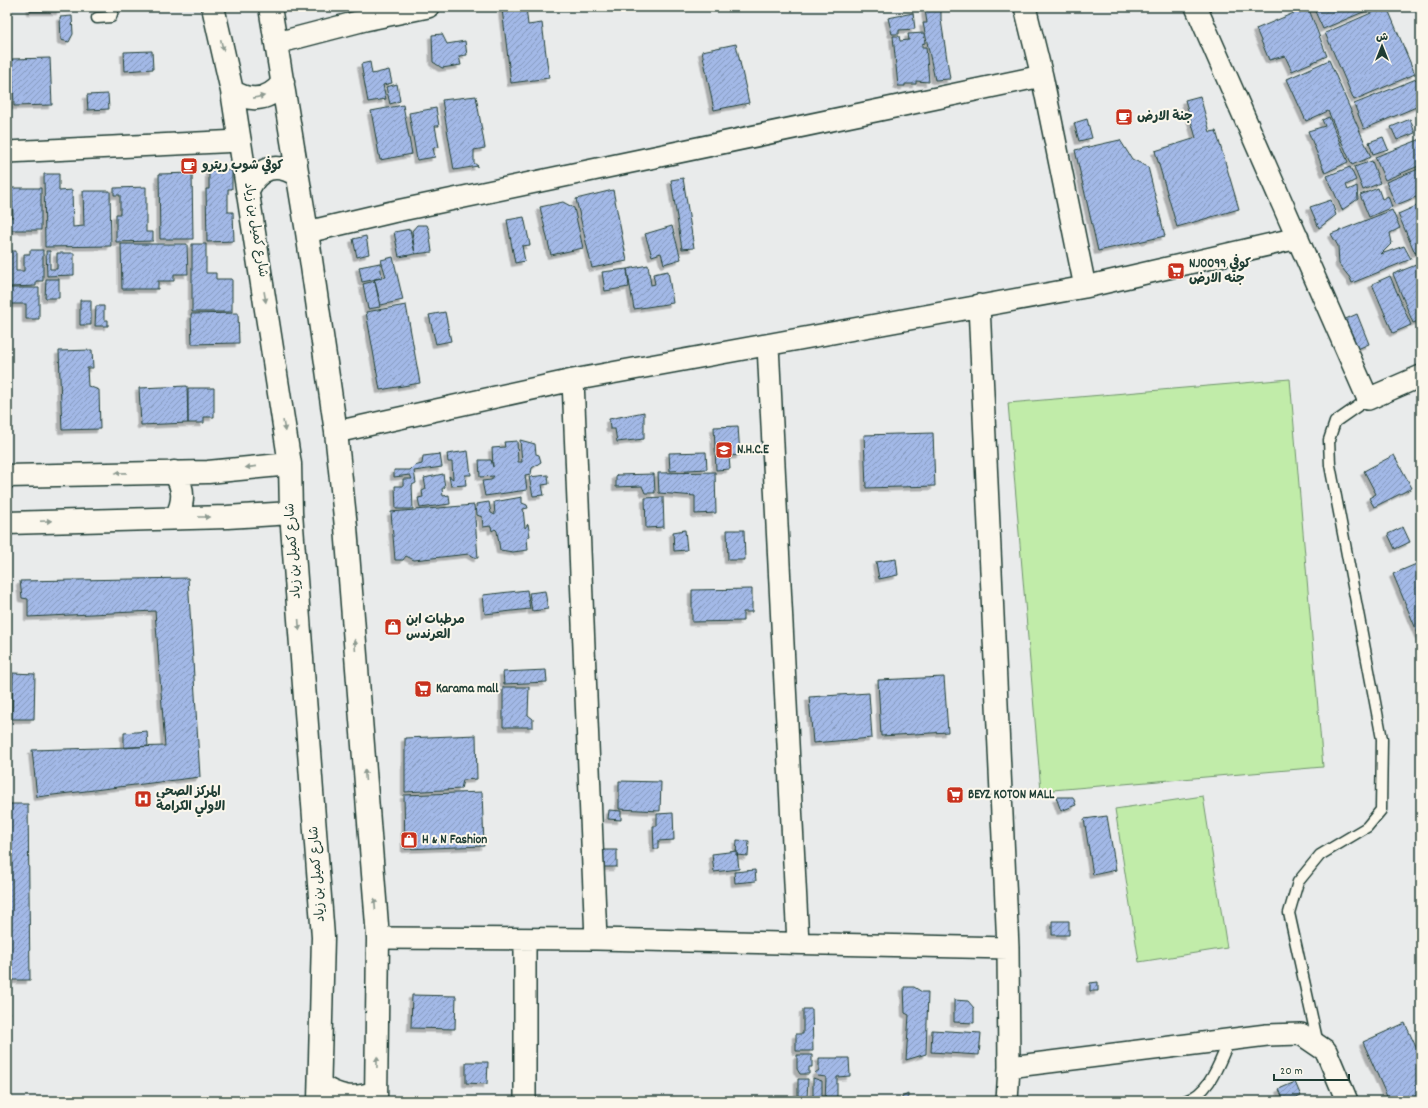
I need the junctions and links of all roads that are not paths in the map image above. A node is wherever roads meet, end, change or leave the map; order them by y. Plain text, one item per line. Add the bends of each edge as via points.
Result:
1 (114, 7) edge
2 (213, 7) edge
3 (270, 7) edge
4 (428, 7) edge
5 (1024, 7) edge
6 (1196, 7) edge
7 (97, 18) dead end
8 (277, 43) junction
9 (1042, 76) junction
10 (282, 82) junction
11 (232, 91) junction
12 (240, 141) junction
13 (7, 152) edge
14 (297, 175) junction
15 (248, 190) junction
16 (307, 232) junction
17 (1298, 238) junction
18 (1085, 287) junction
19 (979, 305) junction
20 (768, 345) junction
21 (1421, 376) edge
22 (573, 380) junction
23 (1368, 399) junction
24 (336, 432) junction
25 (290, 464) junction
26 (174, 472) junction
27 (7, 476) edge
28 (291, 513) junction
29 (176, 517) junction
30 (7, 523) edge
31 (378, 938) junction
32 (525, 939) junction
33 (596, 939) junction
34 (798, 943) junction
35 (1008, 948) junction
36 (1230, 1039) junction
37 (1318, 1045) junction
38 (1009, 1067) junction
39 (319, 1093) edge
40 (376, 1097) edge
41 (525, 1101) edge
42 (1007, 1101) edge
43 (1185, 1101) edge
44 (1347, 1101) edge

1 - 7 lane via 112,17
2 -> 11 main road, شارع كميل بن زياد
3 - 8 main road
4 - 8 street
5 - 9 street
6 - 17 street
8 - 10 main road
9 - 16 street
9 - 18 street
11 -> 10 main road via 250,99 260,98 277,89
10 - 14 main road
11 - 12 main road, شارع كميل بن زياد
12 - 13 street
12 - 15 main road, شارع كميل بن زياد
14 - 15 main road via 288,169 268,168 252,180
14 - 16 main road
15 -> 25 main road, شارع كميل بن زياد
16 - 24 main road
17 - 18 street
17 - 23 street
18 - 19 street
19 - 20 street
19 - 35 street
20 - 22 street
20 - 34 street
21 - 23 street
22 - 24 street
22 - 33 street
23 - 37 lane via 1335,422 1329,446 1330,465 1382,740 1381,810 1367,827 1320,855 1298,882 1289,913
31 -> 24 main road via 346,527
25 -> 26 main road via 208,472
25 - 28 main road, شارع كميل بن زياد
26 -> 27 main road
26 - 29 main road via 180,480 183,499
29 -> 28 main road
28 -> 39 main road, شارع كميل بن زياد via 322,937
30 -> 29 main road
31 - 32 street
40 -> 31 main road
32 - 33 street
32 - 41 street
33 - 34 street
34 - 35 street
35 - 38 street
36 - 37 street via 1301,1034
36 - 38 street
36 - 43 lane via 1209,1084 1192,1099
37 - 44 street via 1326,1051
38 - 42 street
39 - 40 main road via 330,1092 353,1098

